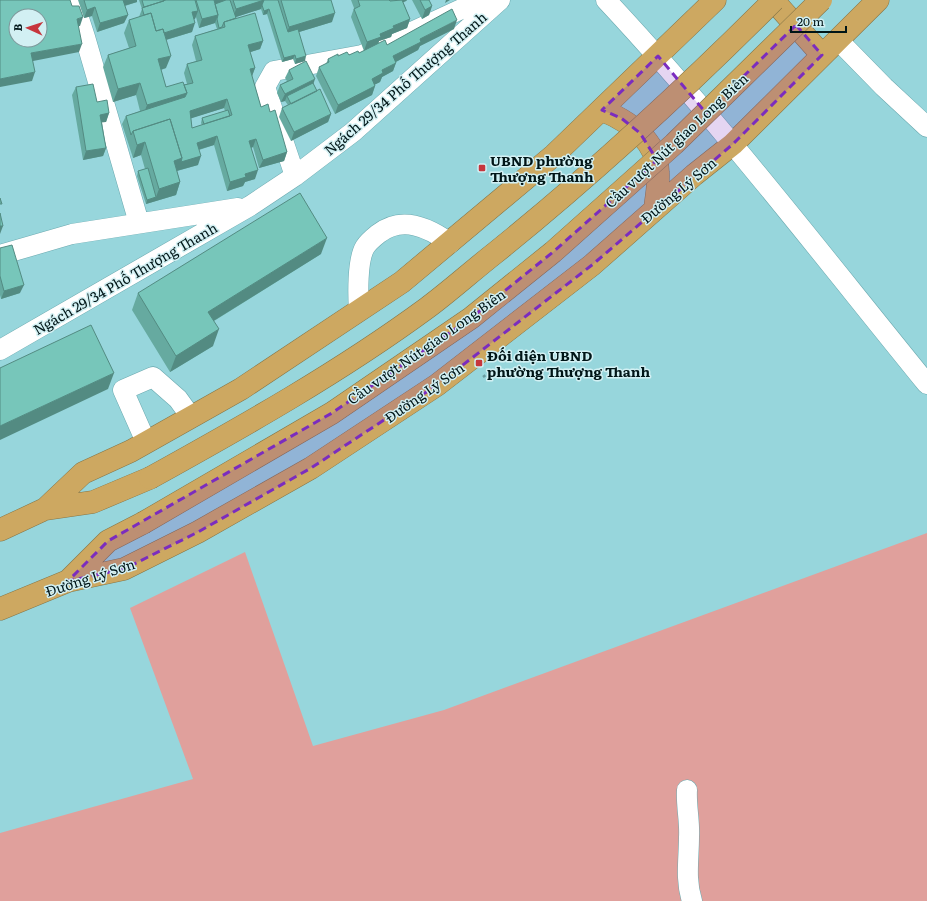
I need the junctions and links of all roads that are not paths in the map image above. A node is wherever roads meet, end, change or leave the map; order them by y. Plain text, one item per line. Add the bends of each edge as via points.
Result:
1 (72, 0) edge
2 (481, 0) edge
3 (500, 0) edge
4 (606, 0) edge
5 (715, 0) edge
6 (774, 0) edge
7 (821, 0) edge
8 (878, 0) edge
9 (838, 40) junction
10 (822, 55) junction
11 (658, 56) junction
12 (602, 110) junction
13 (927, 127) edge
14 (733, 144) junction
15 (295, 176) junction
16 (250, 206) junction
17 (654, 209) junction
18 (139, 223) junction
19 (450, 243) junction
20 (0, 255) edge
21 (359, 311) junction
22 (0, 350) edge
23 (927, 384) edge
24 (191, 417) junction
25 (146, 442) junction
26 (45, 509) junction
27 (0, 530) edge
28 (68, 581) junction
29 (0, 609) edge
30 (687, 790) dead end
31 (692, 901) edge

1 - 18 street via 86,37
2 - 15 street via 362,55 274,71 265,87
3 - 15 street, Ngách 29/34 Phố Thượng Thanh via 353,132
4 - 11 street
5 - 11 highway
6 - 10 highway
6 - 26 highway, bridge via 703,71 620,147 532,224 427,308 243,427 150,478 93,502
7 - 28 highway, Cầu vượt Nút giao Long Biên, bridge via 674,144 553,252 471,318 332,413 108,541
8 - 9 highway, Đường Lý Sơn
9 - 10 highway, Đường Lý Sơn
9 - 13 street
10 - 14 highway, Đường Lý Sơn
11 - 12 highway
11 - 14 street
12 - 17 highway via 629,123 651,147 656,157 658,172
12 - 19 highway via 554,155
14 - 17 highway, Đường Lý Sơn
14 - 23 street
15 - 16 street, Ngách 29/34 Phố Thượng Thanh
16 - 18 street, Ngách 29/34 Phố Thượng Thanh
16 - 22 street, Ngách 29/34 Phố Thượng Thanh
17 - 28 highway, Đường Lý Sơn via 592,264 437,385 311,468 198,532 124,569
18 - 20 street, Ngách 29/34 Phố Thượng Thanh via 72,234
19 - 21 highway via 402,282
19 - 21 street via 422,226 406,224 386,228 364,248 359,271
21 - 24 highway via 241,389
24 - 25 highway
24 - 25 street via 178,399 153,377 123,390
25 - 26 highway via 83,473
26 - 27 highway
28 - 29 highway, Đường Lý Sơn
30 - 31 street via 690,834 687,868 688,889

